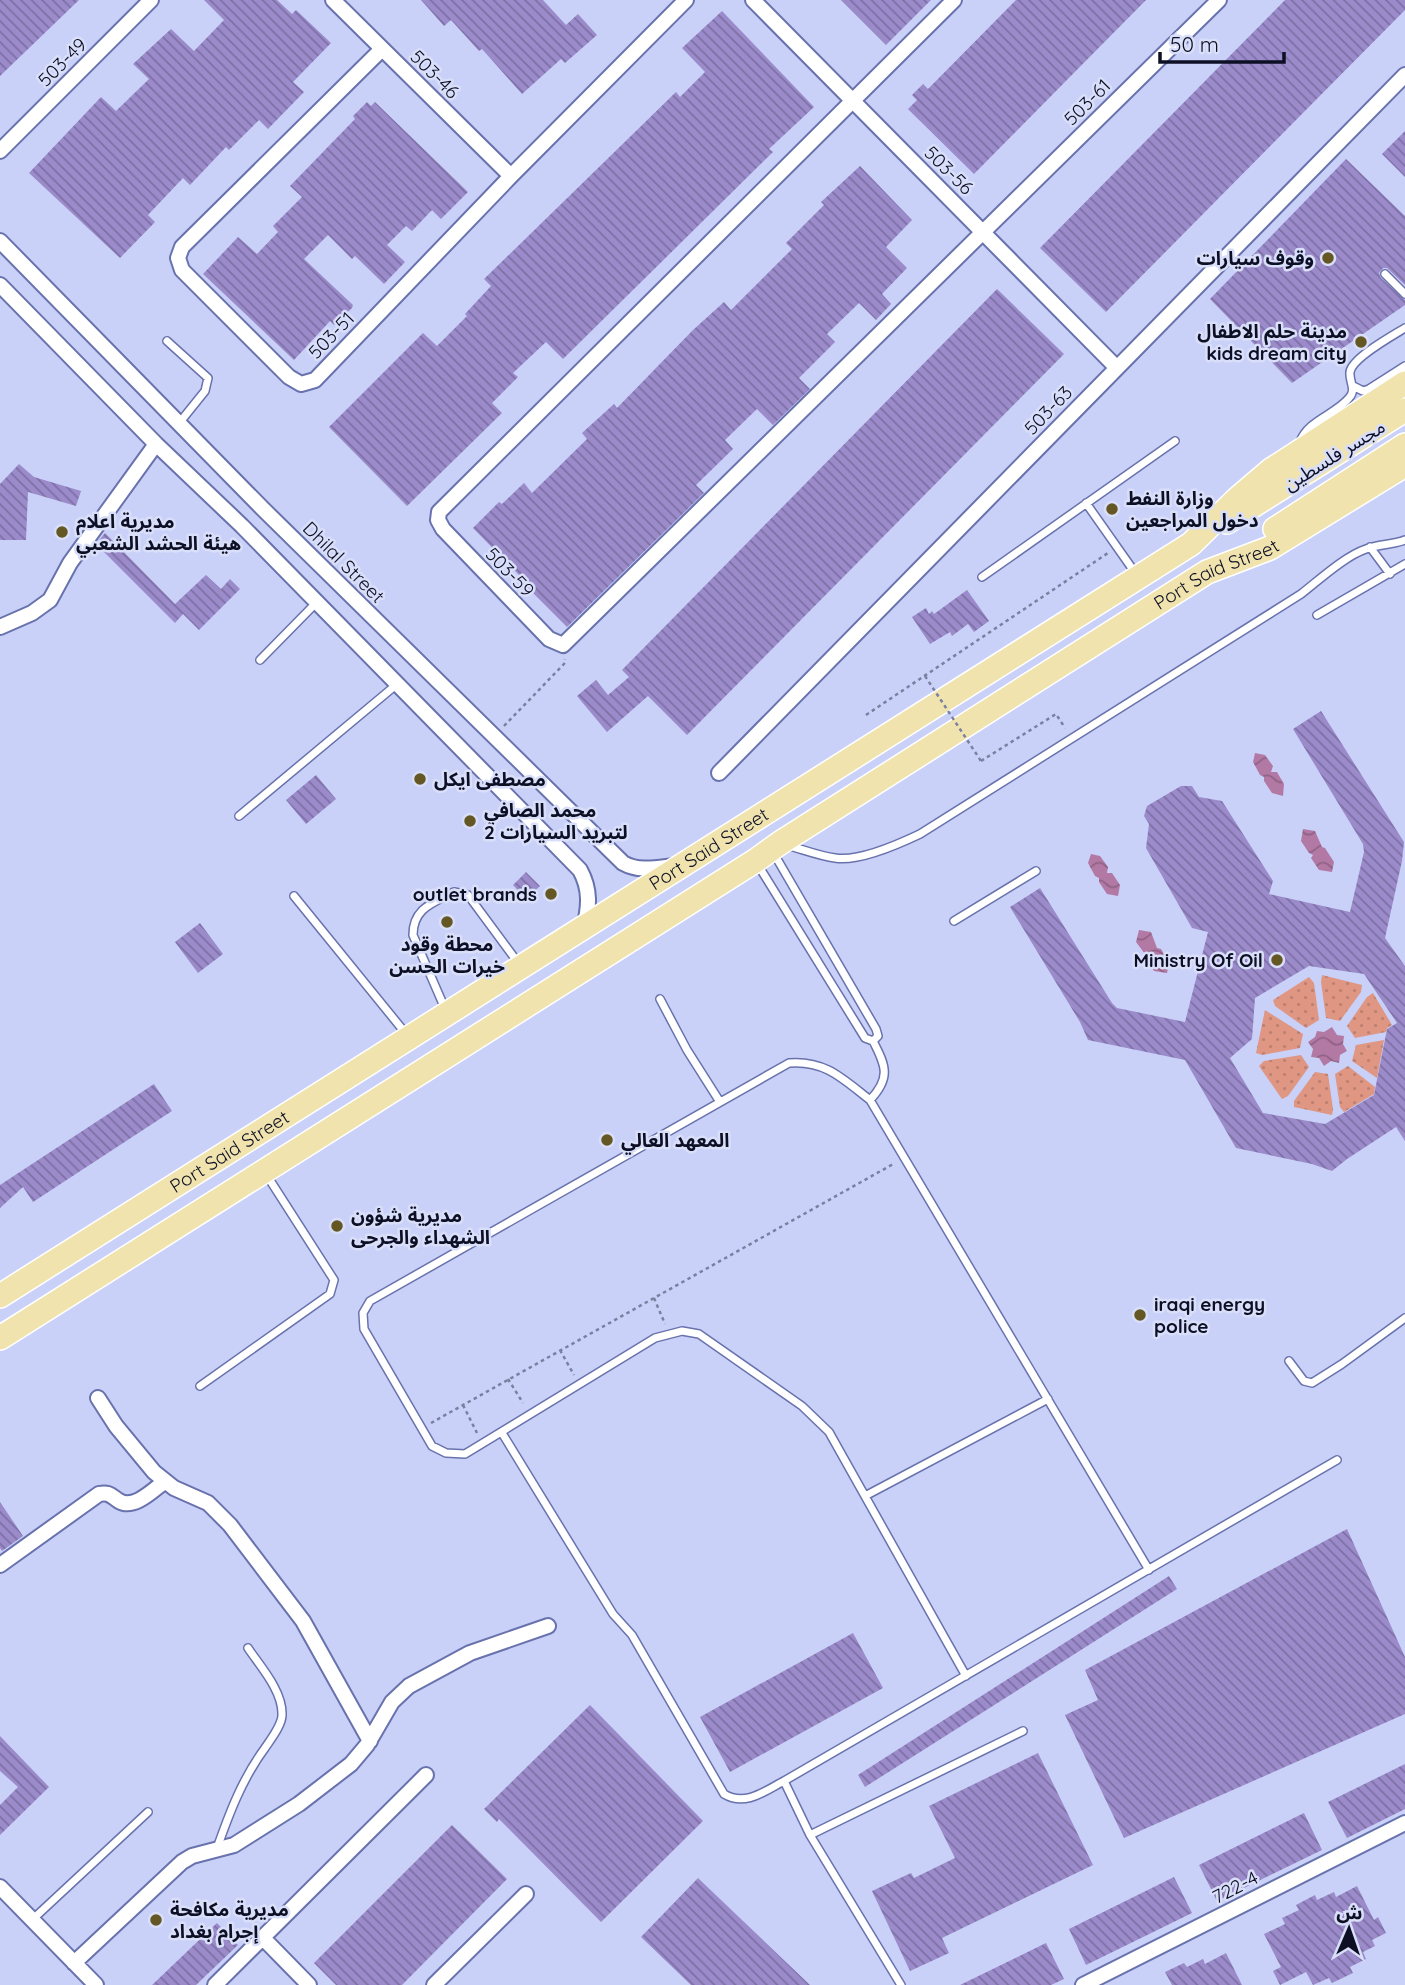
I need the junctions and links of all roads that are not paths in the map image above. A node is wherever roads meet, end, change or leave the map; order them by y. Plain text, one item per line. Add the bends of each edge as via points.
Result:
1 (151, 0) edge
2 (332, 0) edge
3 (686, 0) edge
4 (753, 0) edge
5 (954, 0) edge
6 (1219, 0) edge
7 (382, 49) junction
8 (1405, 75) edge
9 (853, 101) junction
10 (0, 151) edge
11 (511, 176) junction
12 (983, 232) junction
13 (0, 241) edge
14 (1385, 275) dead end
15 (0, 285) edge
16 (1405, 294) edge
17 (1405, 328) edge
18 (167, 341) dead end
19 (1405, 366) edge
20 (1117, 368) junction
21 (1405, 383) edge
22 (1353, 386) junction
23 (1405, 410) edge
24 (180, 422) junction
25 (1175, 441) dead end
26 (156, 444) junction
27 (1405, 445) edge
28 (1298, 452) junction
29 (1405, 465) edge
30 (1086, 503) junction
31 (262, 508) junction
32 (242, 527) junction
33 (1405, 540) edge
34 (1191, 544) junction
35 (1370, 547) junction
36 (1405, 564) edge
37 (1207, 572) junction
38 (1390, 574) junction
39 (982, 577) dead end
40 (1138, 578) junction
41 (316, 603) junction
42 (1317, 615) dead end
43 (0, 627) edge
44 (260, 660) dead end
45 (396, 685) junction
46 (719, 773) dead end
47 (239, 816) dead end
48 (769, 851) junction
49 (682, 865) junction
50 (1036, 871) dead end
51 (796, 890) junction
52 (294, 896) dead end
53 (780, 898) junction
54 (954, 921) dead end
55 (584, 929) junction
56 (522, 968) junction
57 (660, 999) dead end
58 (447, 1014) junction
59 (410, 1038) junction
60 (873, 1041) junction
61 (870, 1100) junction
62 (720, 1102) junction
63 (264, 1171) junction
64 (0, 1296) edge
65 (1405, 1318) edge
66 (0, 1338) edge
67 (1289, 1361) dead end
68 (200, 1386) dead end
69 (99, 1398) dead end
70 (1048, 1399) junction
71 (502, 1433) junction
72 (1337, 1460) dead end
73 (164, 1482) junction
74 (864, 1496) junction
75 (0, 1565) edge
76 (1149, 1570) junction
77 (548, 1626) dead end
78 (248, 1648) dead end
79 (965, 1676) junction
80 (1023, 1731) dead end
81 (370, 1741) junction
82 (426, 1776) dead end
83 (784, 1781) junction
84 (148, 1812) dead end
85 (1405, 1823) edge
86 (810, 1835) junction
87 (216, 1851) junction
88 (0, 1887) edge
89 (526, 1894) dead end
90 (32, 1920) junction
91 (263, 1938) junction
92 (74, 1963) junction
93 (96, 1985) edge
94 (215, 1985) edge
95 (309, 1985) edge
96 (434, 1985) edge
97 (901, 1985) edge
98 (1083, 1985) edge

1 - 10 street, 503-49
2 - 7 street, 503-46
3 - 11 street, 503-51
4 - 9 street, 503-56
5 - 9 street
6 - 12 street, 503-61
7 - 11 street, 503-46
7 - 11 street, 503-51 via 182,247 178,258 183,270 289,377 301,384 315,380
8 - 20 street, 503-63
9 - 12 street, 503-56
9 - 12 street, 503-59 via 439,512 443,529 549,639 563,645
12 - 20 street, 503-56
13 - 24 street, Dhilal Street
14 - 16 lane
15 - 26 street
17 - 22 lane via 1358,359 1349,374
18 - 24 lane via 208,378 205,391
19 - 22 lane via 1363,391
20 - 46 street, 503-63
21 - 28 main road, Port Said Street
22 - 28 lane via 1346,401 1305,433
23 - 34 main road, مجسر فلسطين
24 - 31 street, Dhilal Street
25 - 30 lane
26 - 32 street
26 - 43 street via 70,564 50,600
27 - 37 main road
28 - 34 main road, Port Said Street via 1237,499
29 - 37 main road, Port Said Street via 1270,548
30 - 39 lane
30 - 40 lane
31 - 32 street
31 - 49 street, Dhilal Street via 623,863 642,869
32 - 41 street
33 - 35 lane
34 - 40 main road, Port Said Street
35 - 38 lane
35 - 48 lane via 904,842 851,859
36 - 38 lane
37 - 48 main road, Port Said Street
38 - 42 lane
40 - 49 main road, Port Said Street
41 - 44 lane
41 - 45 street
45 - 47 lane
45 - 55 street via 580,870 589,895
48 - 51 lane
48 - 53 lane
48 - 63 main road, Port Said Street
49 - 55 main road, Port Said Street
50 - 54 lane
51 - 53 lane
51 - 60 lane via 876,1029 878,1037
52 - 59 lane
53 - 60 lane via 865,1038
55 - 56 main road, Port Said Street
56 - 58 main road, Port Said Street
56 - 58 lane via 468,895 454,892 423,908 413,922 413,935
57 - 62 lane
58 - 59 main road, Port Said Street
59 - 64 main road, Port Said Street
60 - 61 lane via 885,1073 882,1087
61 - 62 lane via 837,1074 808,1061 789,1062
61 - 70 lane
62 - 71 lane via 370,1301 363,1313 364,1329 432,1446 446,1453 465,1454
63 - 66 main road, Port Said Street
63 - 68 lane via 334,1280 330,1294
65 - 67 lane via 1312,1383 1304,1381
69 - 73 street
70 - 74 lane
70 - 76 lane
71 - 74 lane via 655,1338 682,1331 699,1334 802,1406 829,1432
71 - 83 lane via 613,1614 632,1635 724,1794 745,1801
72 - 76 lane
73 - 75 street via 132,1503 121,1502 110,1493 99,1494
73 - 81 street via 208,1503 230,1525 303,1621
74 - 79 lane
76 - 79 lane
77 - 81 street via 470,1653 409,1686 392,1702
78 - 87 lane via 276,1691 282,1715 234,1799
79 - 83 lane
80 - 86 lane
81 - 87 street via 351,1764 299,1804 234,1845
82 - 91 street
83 - 86 lane
84 - 90 lane
85 - 98 street, 722-4
86 - 97 lane
87 - 92 street via 182,1862
88 - 90 street
89 - 96 street
90 - 92 street
91 - 94 street
91 - 95 street
92 - 93 street

